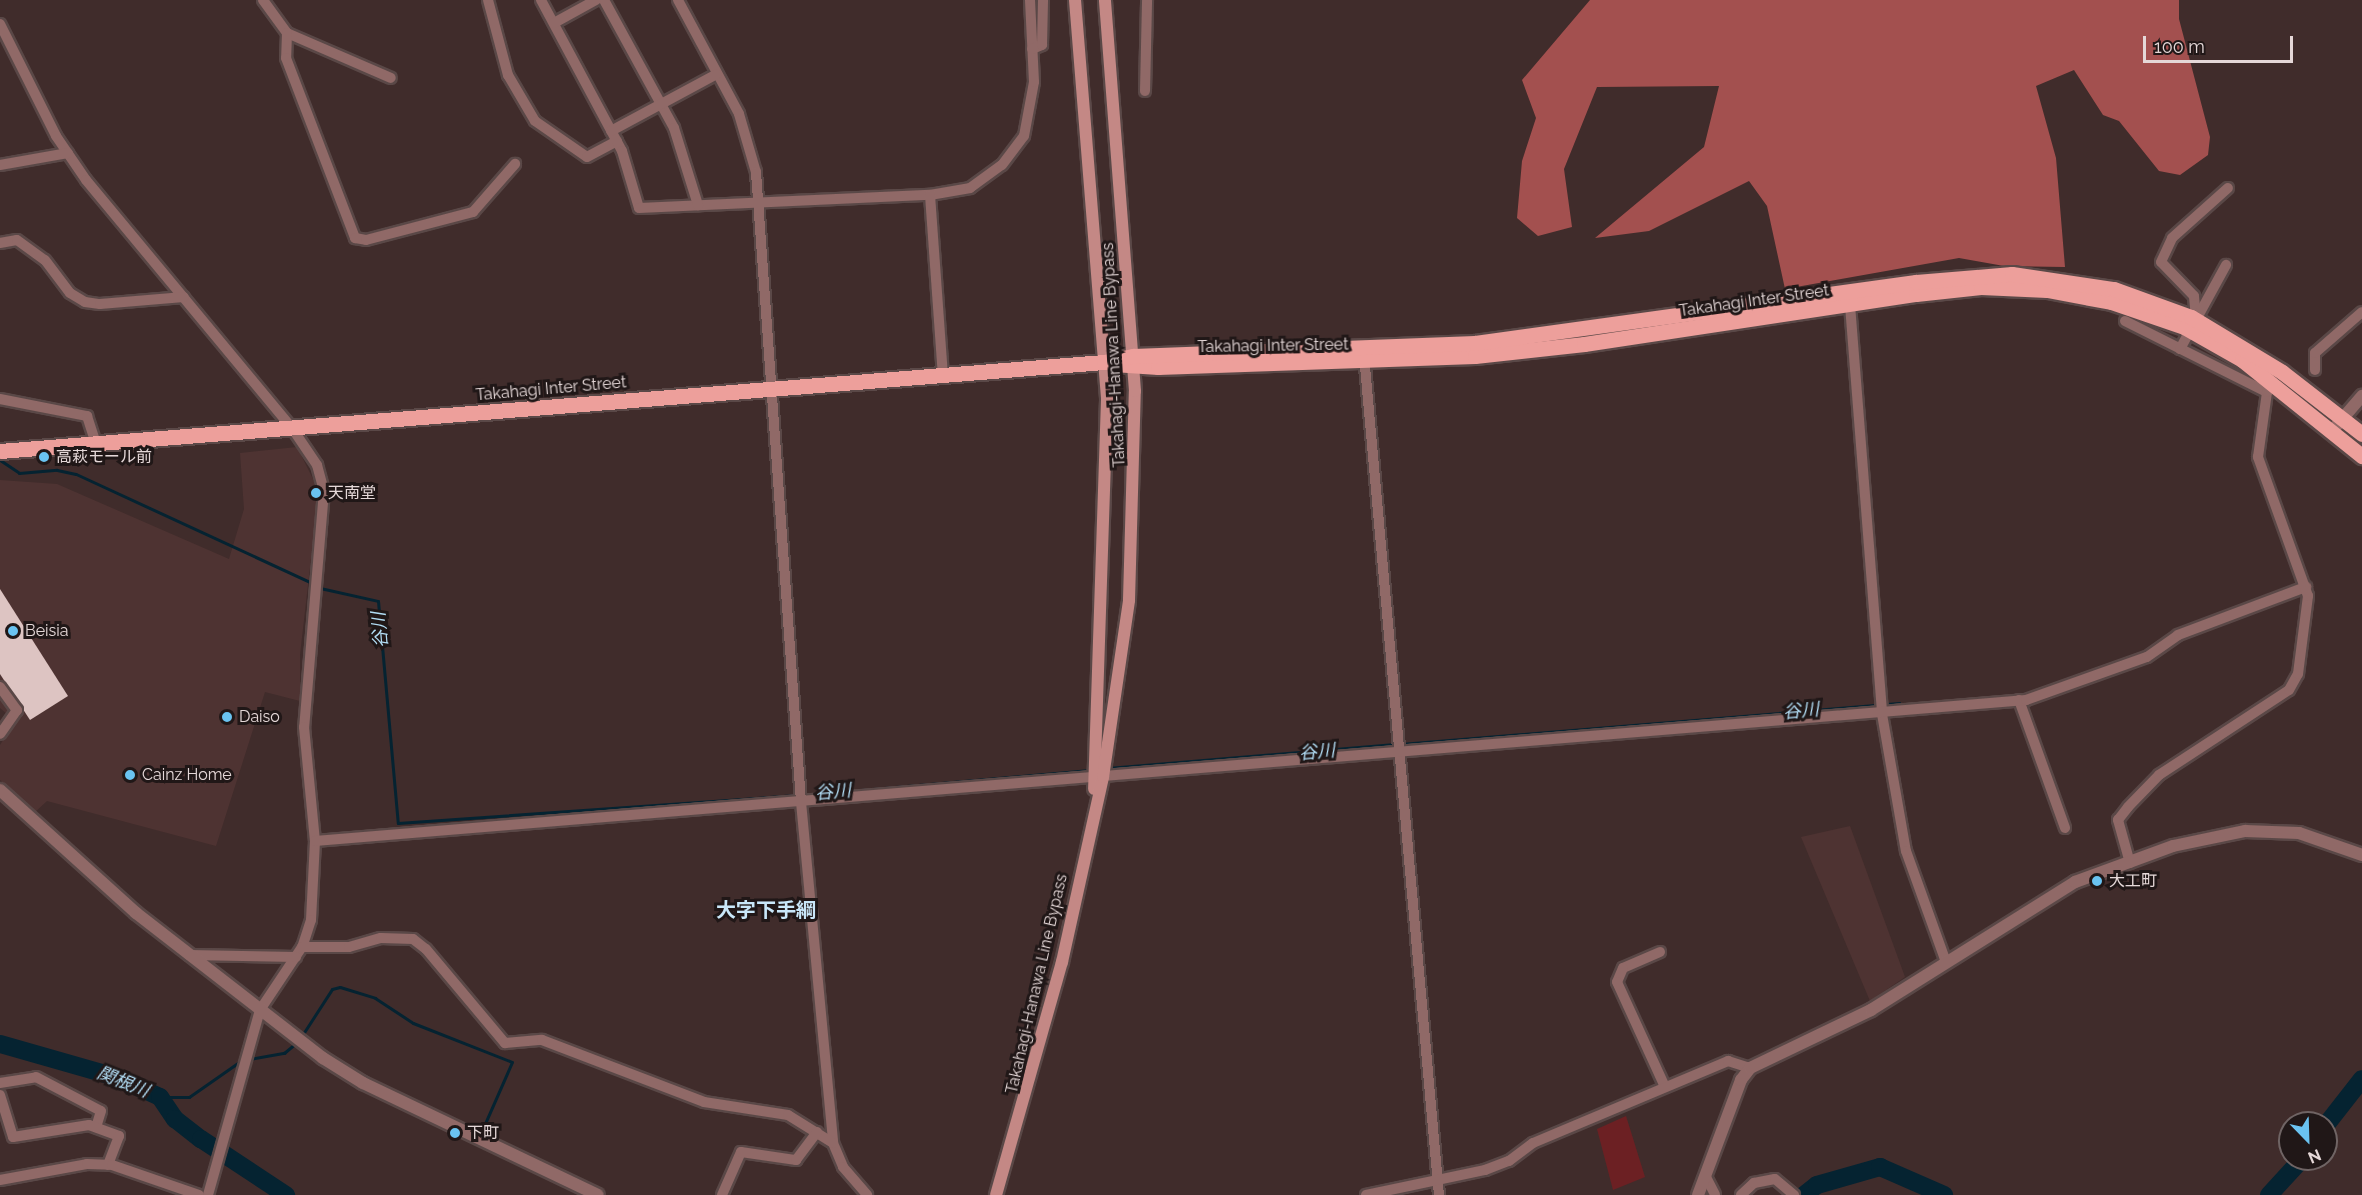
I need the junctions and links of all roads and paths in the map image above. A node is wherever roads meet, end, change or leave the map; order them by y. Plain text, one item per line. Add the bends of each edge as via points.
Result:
1 (263, 0) edge
2 (488, 0) edge
3 (541, 0) edge
4 (596, 0) edge
5 (604, 0) edge
6 (1030, 0) edge
7 (1043, 0) edge
8 (1075, 0) edge
9 (1105, 0) edge
10 (1147, 0) edge
11 (680, 1) edge
12 (554, 23) junction
13 (0, 24) edge
14 (287, 33) junction
15 (1032, 49) junction
16 (717, 74) junction
17 (391, 78) dead end
18 (1145, 91) dead end
19 (662, 105) junction
20 (611, 131) junction
21 (617, 141) junction
22 (68, 153) junction
23 (0, 165) edge
24 (515, 165) dead end
25 (2228, 188) dead end
26 (930, 195) junction
27 (760, 202) junction
28 (698, 205) junction
29 (0, 243) edge
30 (2226, 265) dead end
31 (184, 297) junction
32 (1850, 305) junction
33 (2362, 312) edge
34 (2125, 321) dead end
35 (2194, 325) junction
36 (2181, 349) junction
37 (1364, 355) junction
38 (1134, 361) junction
39 (1104, 362) junction
40 (2314, 370) dead end
41 (942, 375) junction
42 (2270, 388) junction
43 (773, 389) junction
44 (2362, 396) edge
45 (0, 399) edge
46 (2343, 419) junction
47 (292, 428) junction
48 (2331, 432) junction
49 (2362, 434) edge
50 (96, 444) junction
51 (2, 451) edge
52 (2362, 456) edge
53 (2306, 587) junction
54 (0, 687) edge
55 (2019, 700) junction
56 (1882, 714) junction
57 (0, 734) edge
58 (1397, 752) junction
59 (1099, 777) junction
60 (0, 790) edge
61 (801, 802) junction
62 (2065, 828) dead end
63 (315, 841) junction
64 (2362, 855) edge
65 (2130, 863) junction
66 (299, 952) junction
67 (1660, 952) dead end
68 (189, 955) junction
69 (1946, 962) junction
70 (260, 1010) junction
71 (1750, 1068) junction
72 (0, 1083) edge
73 (1665, 1087) junction
74 (0, 1095) edge
75 (96, 1128) junction
76 (817, 1132) junction
77 (833, 1143) junction
78 (108, 1165) junction
79 (1706, 1175) junction
80 (0, 1180) edge
81 (1435, 1181) junction
82 (1791, 1191) edge
83 (199, 1195) edge
84 (208, 1195) edge
85 (598, 1195) edge
86 (722, 1195) edge
87 (867, 1195) edge
88 (996, 1195) edge
89 (1366, 1195) edge
90 (1439, 1195) edge
91 (1698, 1195) edge
92 (1715, 1195) edge
93 (1742, 1195) edge

1 - 14 street
2 - 21 street via 508,75 535,121 588,157
3 - 12 street
4 - 12 street
5 - 19 street
6 - 15 street
7 - 15 street via 1042,45
8 - 39 main road, Takahagi-Hanawa Line Bypass
9 - 38 main road, Takahagi-Hanawa Line Bypass
10 - 18 street
11 - 16 street
12 - 20 street
13 - 22 street
14 - 17 street
14 - 24 street via 286,58 355,238 366,240 473,212
15 - 26 street via 1032,106 1024,136 1011,154 970,188
16 - 19 street
16 - 27 street via 748,135
19 - 20 street
19 - 28 street via 686,155
20 - 21 street
21 - 28 street via 633,178 639,208
22 - 23 street
22 - 31 street
25 - 35 street via 2172,238 2161,262 2194,296
26 - 27 street
26 - 41 street
27 - 28 street
27 - 43 street
29 - 31 street via 17,240 45,260 70,293 85,302
30 - 35 street
31 - 47 street
32 - 35 main road, Takahagi Inter Street via 1981,287 2047,290 2111,302
32 - 37 main road, Takahagi Inter Street via 1584,344
32 - 56 street
33 - 40 street via 2315,352
34 - 36 street
35 - 36 street
35 - 37 main road, Takahagi Inter Street via 2084,283 1977,275 1572,331
35 - 42 main road, Takahagi Inter Street
35 - 46 main road, Takahagi Inter Street via 2257,356
36 - 42 street
37 - 38 main road, Takahagi Inter Street
37 - 58 street
38 - 39 main road, Takahagi Inter Street
38 - 59 main road, Takahagi-Hanawa Line Bypass via 1136,467 1129,600
39 - 41 main road, Takahagi Inter Street
39 - 59 main road, Takahagi-Hanawa Line Bypass via 1106,460
41 - 43 main road, Takahagi Inter Street
42 - 48 main road, Takahagi Inter Street
42 - 53 street via 2259,466
43 - 47 main road, Takahagi Inter Street
43 - 61 street
44 - 46 street
45 - 50 street via 87,416
46 - 48 street
46 - 49 main road, Takahagi Inter Street
47 - 50 main road, Takahagi Inter Street
47 - 63 street via 317,465 323,484 303,750
48 - 52 main road, Takahagi Inter Street
50 - 51 main road, Takahagi Inter Street
53 - 55 street via 2178,635 2147,657
53 - 65 street via 2298,674 2289,690 2159,775 2128,807 2118,820
54 - 57 street via 17,710
55 - 56 street
55 - 62 street
56 - 58 street
56 - 69 street via 1906,851
58 - 59 street
58 - 81 street
59 - 61 street
59 - 88 main road, Takahagi-Hanawa Line Bypass via 1048,1025
60 - 68 street via 136,913
61 - 63 street
61 - 77 street
63 - 66 street via 311,920
64 - 65 street via 2320,838 2276,830 2211,837
65 - 69 street via 2074,882
66 - 68 street
66 - 70 street
66 - 76 street via 349,947 381,938 412,939 426,949 505,1043 542,1040 704,1102 788,1114
67 - 73 street via 1623,968 1617,982
68 - 70 street
69 - 71 street via 1871,1010
70 - 84 street
70 - 85 street via 363,1083
71 - 73 street via 1732,1060
71 - 79 street via 1741,1080
72 - 75 street via 36,1077 101,1111
73 - 81 street via 1533,1143 1509,1161
74 - 75 street via 13,1137
75 - 78 street via 119,1136
76 - 77 street
76 - 86 street via 796,1160 741,1152
77 - 87 street via 843,1167
78 - 80 street via 87,1164
78 - 83 street via 141,1172
79 - 91 street
79 - 92 street
81 - 89 street
81 - 90 street
82 - 93 street via 1764,1179

